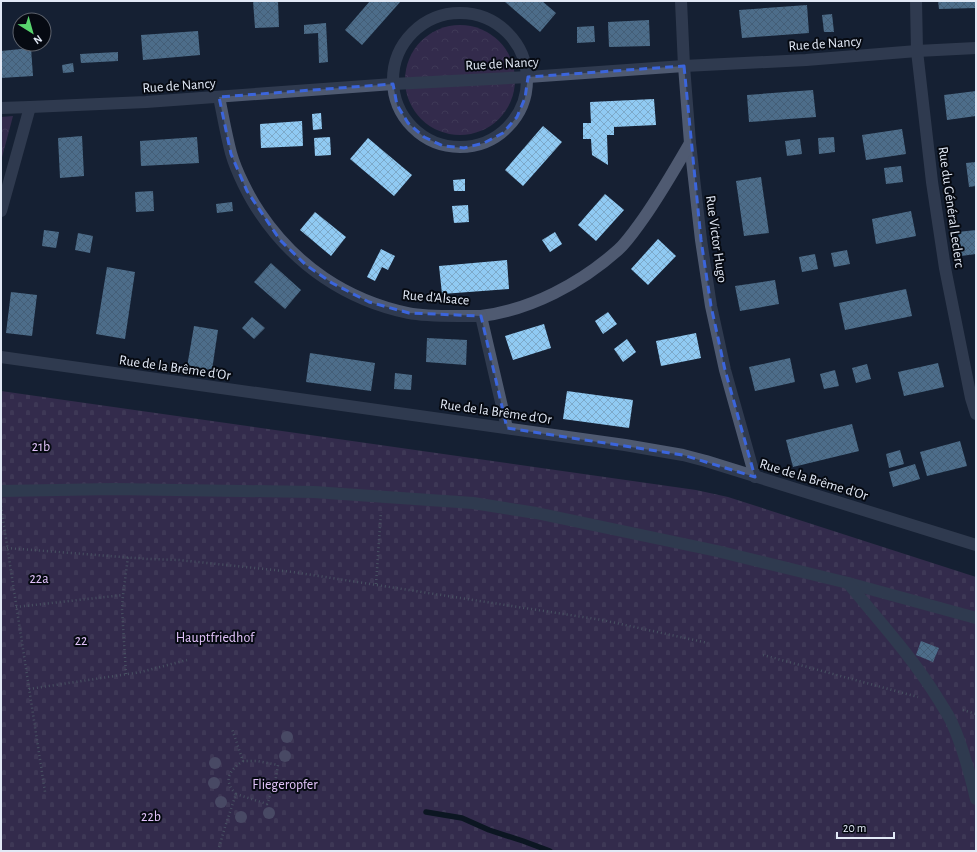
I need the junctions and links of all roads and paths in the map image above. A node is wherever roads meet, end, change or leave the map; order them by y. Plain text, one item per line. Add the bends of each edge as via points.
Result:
1 (450, 1) edge
2 (681, 1) edge
3 (916, 1) edge
4 (450, 13) junction
5 (976, 48) edge
6 (917, 51) junction
7 (684, 66) junction
8 (528, 77) junction
9 (393, 84) junction
10 (219, 97) junction
11 (30, 107) junction
12 (1, 108) edge
13 (690, 143) junction
14 (1, 211) edge
15 (481, 316) junction
16 (1, 358) edge
17 (976, 414) edge
18 (507, 428) junction
19 (755, 476) junction
20 (1, 491) edge
21 (382, 496) junction
22 (1, 505) edge
23 (976, 545) edge
24 (7, 548) junction
25 (128, 557) junction
26 (848, 583) junction
27 (376, 584) junction
28 (123, 595) junction
29 (16, 607) junction
30 (976, 618) edge
31 (708, 643) dead end
32 (763, 655) dead end
33 (187, 660) dead end
34 (126, 674) junction
35 (29, 689) junction
36 (941, 704) junction
37 (976, 714) edge
38 (232, 729) dead end
39 (243, 761) junction
40 (45, 792) dead end
41 (236, 794) junction
42 (976, 799) edge
43 (218, 851) edge

1 - 4 street
2 - 7 street, Rue Victor Hugo
3 - 6 street, Rue du Général Leclerc
4 - 8 street via 469,13 487,18 503,28 516,42 524,58
4 - 9 street via 431,19 415,30 402,46 394,64
5 - 6 street, Rue de Nancy
6 - 7 street, Rue de Nancy
6 - 17 street, Rue du Général Leclerc via 945,268
7 - 8 street, Rue de Nancy
7 - 13 street, Rue Victor Hugo
8 - 9 street, Rue de Nancy
8 - 9 street via 526,98 517,117 503,133 484,143 464,148 443,146 424,137 408,123 397,105
9 - 10 street, Rue de Nancy
10 - 11 street, Rue de Nancy
10 - 15 street, Rue d'Alsace via 231,154 248,191 259,212 280,240 306,265 332,283 370,302 409,313
11 - 12 street, Rue de Nancy
11 - 14 street
13 - 15 street, Rue d'Alsace via 634,232 604,262 569,286 538,301
13 - 19 street, Rue Victor Hugo via 711,306 725,370
15 - 18 street, Rue d'Alsace
16 - 18 street, Rue de la Brême d'Or
18 - 19 street, Rue de la Brême d'Or via 683,455
19 - 23 street, Rue de la Brême d'Or
20 - 21 street via 113,489 314,492
21 - 26 street via 473,503 536,513 717,551
21 - 27 path
22 - 24 path
24 - 25 path
24 - 29 path
25 - 27 path via 262,568
25 - 28 path
26 - 30 street
26 - 36 street via 915,665
27 - 31 path via 602,620
28 - 29 path
28 - 34 path
29 - 35 path
32 - 36 path
33 - 34 path
34 - 35 path
35 - 40 path
36 - 37 path
36 - 42 street via 952,723
38 - 39 path
39 - 41 path via 233,768 229,777 230,788
39 - 41 path via 278,765 275,783 267,804
41 - 43 path

